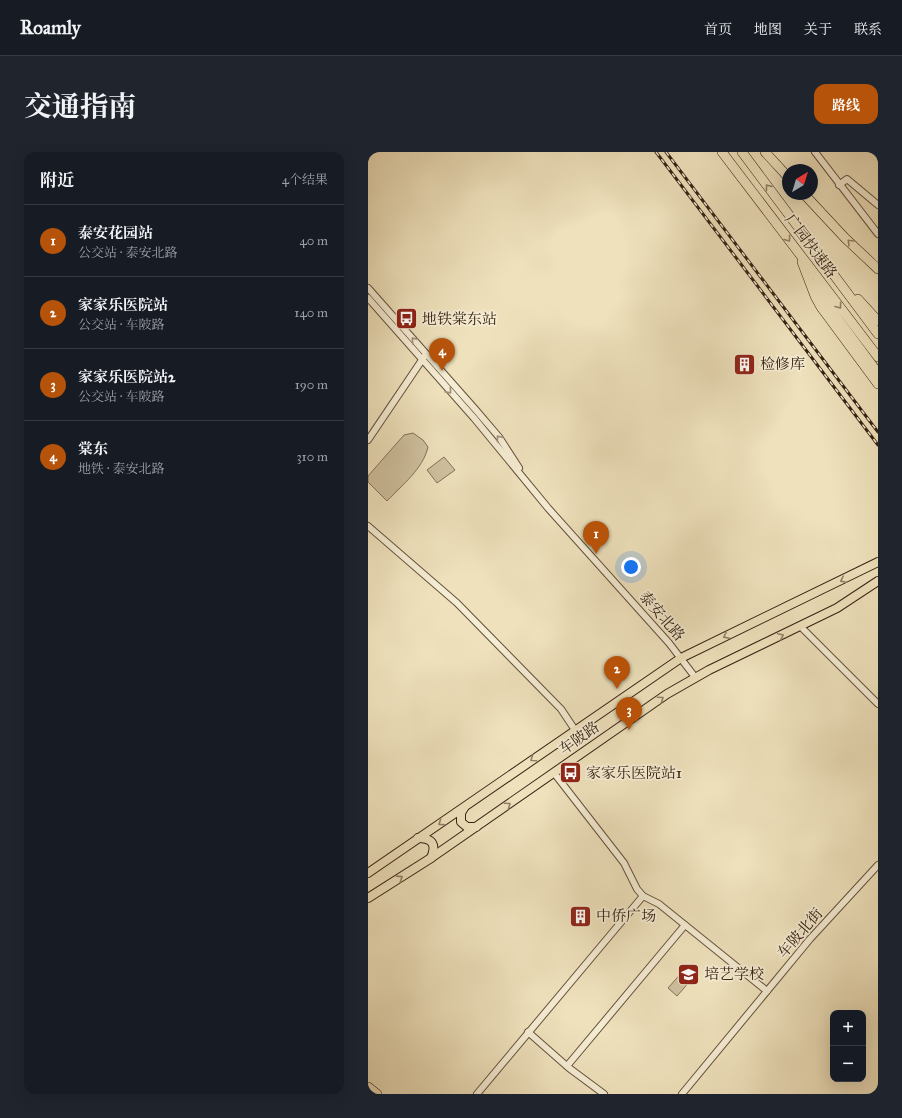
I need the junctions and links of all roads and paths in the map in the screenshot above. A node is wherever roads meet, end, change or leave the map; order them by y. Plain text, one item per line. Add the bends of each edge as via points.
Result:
1 (722, 152) edge
2 (742, 152) edge
3 (765, 152) edge
4 (815, 152) edge
5 (782, 170) edge
6 (839, 185) junction
7 (810, 200) edge
8 (878, 205) edge
9 (878, 234) edge
10 (799, 253) junction
11 (878, 269) edge
12 (834, 274) junction
13 (368, 288) edge
14 (368, 298) edge
15 (878, 321) edge
16 (878, 334) edge
17 (426, 354) junction
18 (878, 357) edge
19 (422, 360) junction
20 (878, 373) edge
21 (878, 384) edge
22 (368, 440) edge
23 (527, 483) junction
24 (368, 526) edge
25 (878, 562) edge
26 (878, 581) edge
27 (801, 627) junction
28 (681, 658) junction
29 (695, 677) junction
30 (878, 704) edge
31 (575, 730) junction
32 (554, 773) junction
33 (464, 807) junction
34 (476, 827) junction
35 (418, 838) junction
36 (431, 858) junction
37 (878, 865) edge
38 (368, 873) edge
39 (643, 896) junction
40 (368, 898) edge
41 (685, 925) junction
42 (767, 991) junction
43 (528, 1032) junction
44 (567, 1066) junction
45 (368, 1087) edge
46 (377, 1094) edge
47 (477, 1094) edge
48 (604, 1094) edge
49 (682, 1094) edge

1 -> 10 highway, 广园快速路
12 -> 2 highway, 广园快速路
3 - 5 highway
4 - 6 street
6 - 8 street via 847,179
6 - 9 street
11 -> 7 highway
10 -> 18 highway, 广园快速路
10 - 20 highway via 817,288
10 - 21 highway via 821,307
12 - 15 highway
12 - 16 highway, 广园快速路
17 -> 13 street, 泰安北路
14 - 19 street, 泰安北路
17 - 19 street
23 -> 17 street, 泰安北路 via 498,437
19 - 22 street
19 -> 23 street, 泰安北路
23 - 28 street, 泰安北路
24 - 31 street via 457,602 561,708
25 -> 28 main road, 车陂路
26 - 27 main road, 车陂路 via 853,599
29 -> 27 main road, 车陂路
27 - 30 street
28 - 29 street, 泰安北路
28 - 31 main road, 车陂路
32 -> 29 main road, 车陂路
31 -> 33 main road, 车陂路
34 -> 32 main road, 车陂路
32 - 39 street via 624,863
33 - 34 main road via 461,822 467,827
33 -> 35 main road, 车陂路
34 - 36 main road, 车陂路
35 - 36 main road via 426,838 433,843
35 - 38 main road, 车陂路
40 -> 36 main road, 车陂路
37 - 42 street, 车陂北街 via 810,939
39 - 41 street via 659,904
39 - 43 street
41 - 42 street
41 - 44 street
42 - 49 street, 车陂北街
43 - 44 street
43 - 47 street
44 - 48 street
45 - 46 highway

